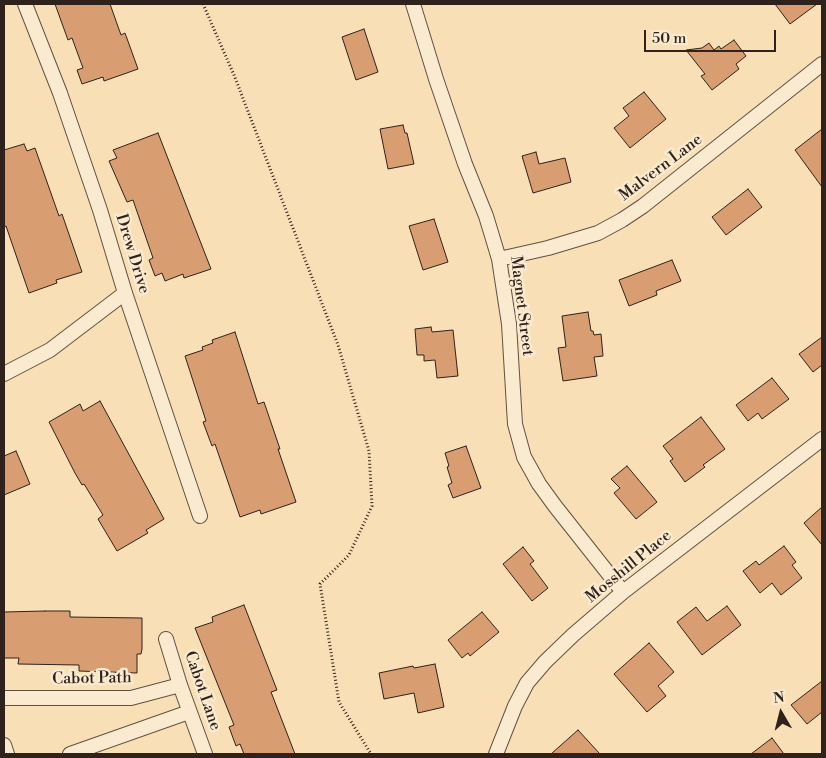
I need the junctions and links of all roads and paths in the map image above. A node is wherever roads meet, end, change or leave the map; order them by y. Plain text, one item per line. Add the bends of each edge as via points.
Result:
1 (25, 4) edge
2 (203, 4) edge
3 (413, 4) edge
4 (822, 64) edge
5 (499, 259) junction
6 (125, 293) junction
7 (4, 374) edge
8 (822, 438) edge
9 (200, 516) dead end
10 (623, 592) junction
11 (166, 639) dead end
12 (180, 685) junction
13 (4, 698) edge
14 (190, 712) junction
15 (4, 745) edge
16 (7, 754) edge
17 (70, 754) edge
18 (205, 754) edge
19 (371, 754) edge
20 (496, 754) edge

1 - 6 street, Drew Drive via 60,93
2 - 19 path via 234,75 338,345 369,451 372,506 349,555 320,584 339,702
3 - 5 street, Magnet Street
4 - 5 street, Malvern Lane via 622,220 598,233
5 - 10 street, Magnet Street via 509,324 515,424 524,458 555,506
6 - 7 street via 50,350
6 - 9 street, Drew Drive
8 - 10 street, Mosshill Place
10 - 20 street, Mosshill Place via 544,662 527,683
11 - 12 street, Cabot Lane
12 - 13 street, Cabot Path via 131,698
12 - 14 street, Cabot Lane
14 - 17 street
14 - 18 street, Cabot Lane
15 - 16 street

